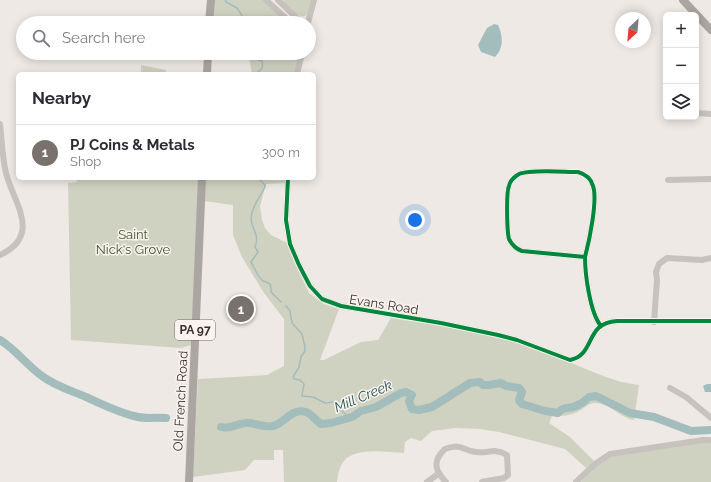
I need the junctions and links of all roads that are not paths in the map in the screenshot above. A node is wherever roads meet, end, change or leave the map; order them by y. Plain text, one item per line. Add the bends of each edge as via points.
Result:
1 (211, 0) edge
2 (266, 0) edge
3 (278, 0) edge
4 (314, 0) edge
5 (683, 0) edge
6 (210, 16) edge
7 (283, 16) edge
8 (295, 16) edge
9 (310, 16) edge
10 (711, 30) edge
11 (208, 60) edge
12 (300, 60) edge
13 (207, 72) edge
14 (297, 72) edge
15 (699, 113) edge
16 (711, 114) edge
17 (0, 124) edge
18 (202, 180) edge
19 (288, 180) edge
20 (668, 180) dead end
21 (711, 180) edge
22 (0, 255) edge
23 (586, 257) junction
24 (711, 258) edge
25 (711, 321) edge
26 (654, 322) junction
27 (601, 326) junction
28 (670, 388) dead end
29 (711, 418) edge
30 (711, 440) edge
31 (438, 474) junction
32 (189, 482) edge
33 (427, 482) edge
34 (446, 482) edge
35 (482, 482) edge
36 (576, 482) edge

1 - 6 main road
2 - 7 street
3 - 8 street
4 - 9 street
5 - 10 main road
11 - 13 main road
12 - 14 street
15 - 16 street
17 - 22 street via 6,174 23,221 16,242
18 - 32 main road, Old French Road / PA 97
19 - 27 street, Evans Road via 286,220 290,244 310,286 322,299 340,306 498,335 570,360 585,351 594,332
20 - 21 street
23 - 23 street via 527,252 513,246 509,236 508,212 508,186 513,179 524,172 571,172 582,173 590,180 594,187 594,200
23 - 27 street via 590,299
24 - 26 street via 667,258 659,264 656,272
25 - 26 street
26 - 27 street via 614,322
28 - 29 street via 686,397
30 - 36 street via 610,454
31 - 33 street
31 - 34 street
31 - 35 street via 436,463 445,449 459,446 476,452 496,450 508,457 509,473 506,477

